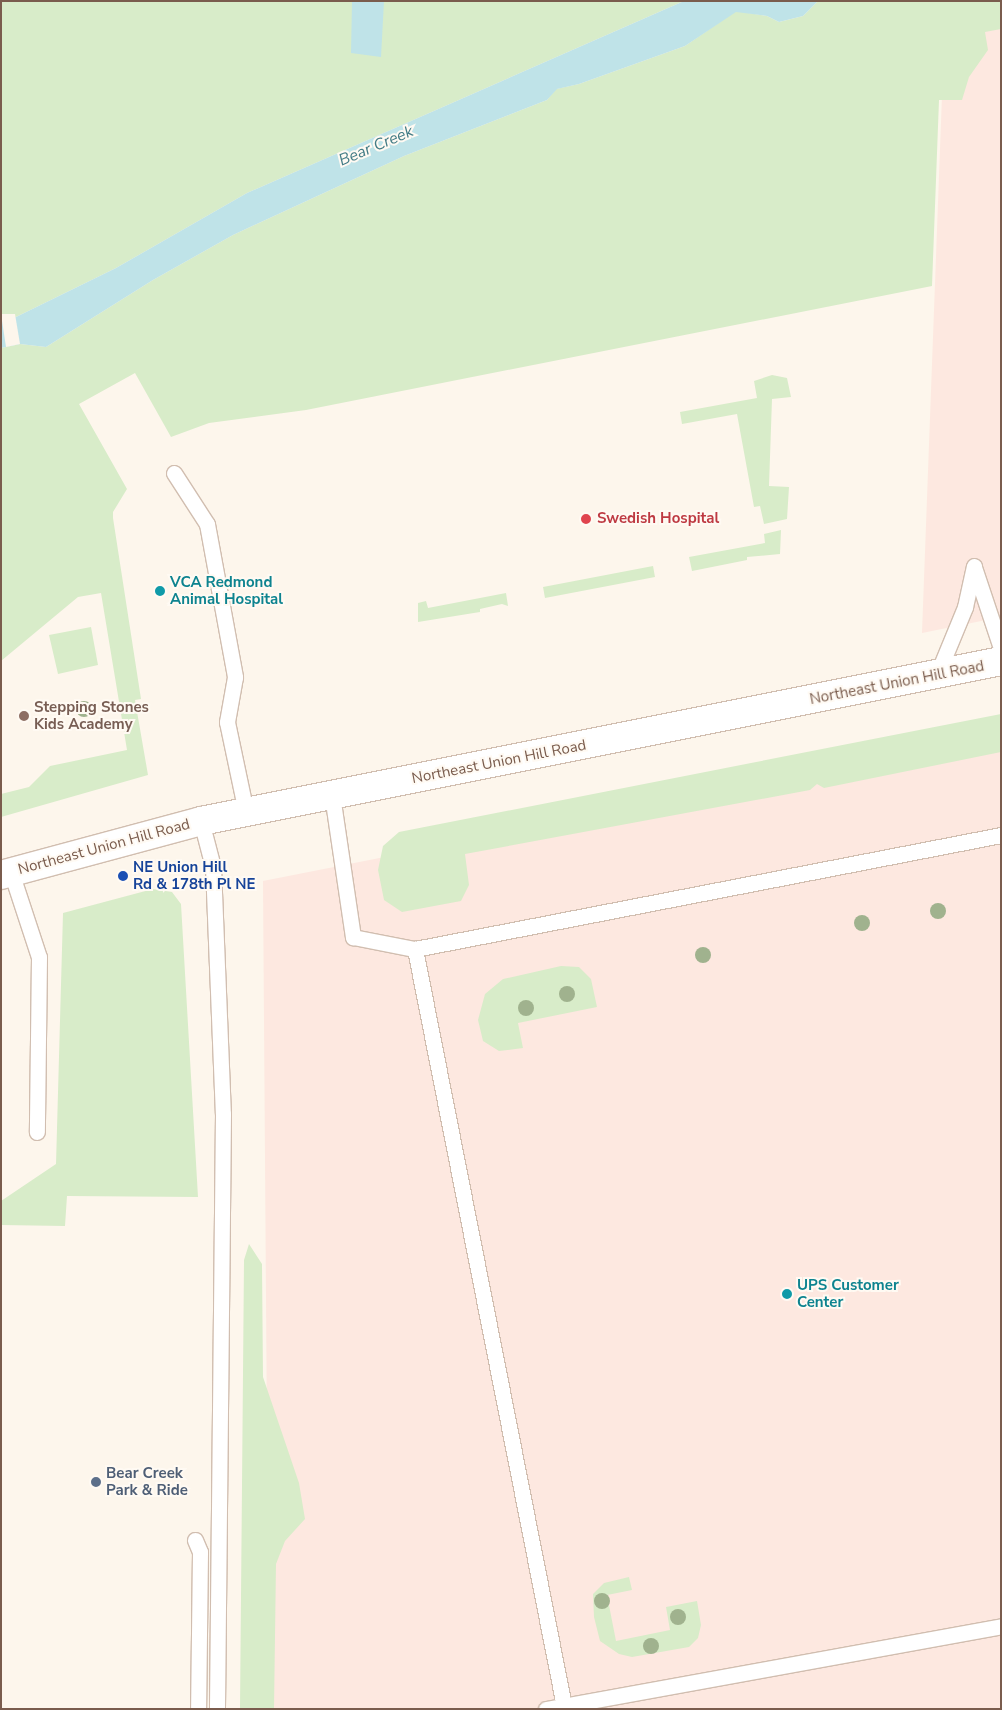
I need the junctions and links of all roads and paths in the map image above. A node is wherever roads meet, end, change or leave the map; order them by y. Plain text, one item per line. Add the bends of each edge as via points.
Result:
1 (174, 473) dead end
2 (1001, 648) edge
3 (1001, 662) edge
4 (936, 675) junction
5 (332, 795) junction
6 (246, 812) junction
7 (201, 821) junction
8 (1001, 835) edge
9 (6, 874) edge
10 (415, 949) junction
11 (37, 1132) dead end
12 (195, 1540) dead end
13 (1001, 1626) edge
14 (564, 1706) junction
15 (198, 1709) edge
16 (217, 1709) edge
17 (546, 1709) edge

1 - 6 lane via 207,524 235,677 227,722
2 - 4 lane via 974,566 965,607
3 - 4 main road, Northeast Union Hill Road
4 - 5 main road, Northeast Union Hill Road
5 - 6 main road, Northeast Union Hill Road
5 - 10 lane via 353,937
6 - 7 main road, Northeast Union Hill Road
7 - 9 main road, Northeast Union Hill Road
7 - 16 lane via 213,867 222,1114
8 - 10 lane
9 - 11 lane via 39,957
10 - 14 lane
12 - 15 lane via 200,1552
13 - 14 lane
14 - 17 lane

